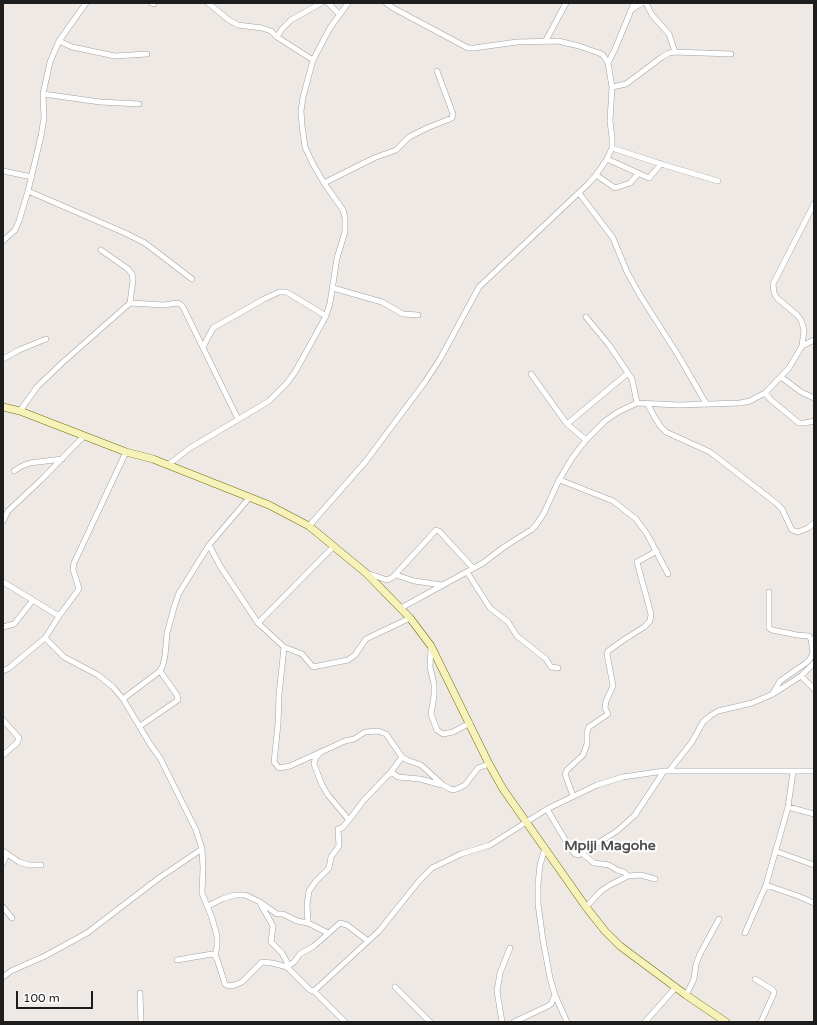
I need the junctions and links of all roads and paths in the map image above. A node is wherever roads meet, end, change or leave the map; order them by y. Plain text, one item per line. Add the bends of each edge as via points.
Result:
1 (86, 3) edge
2 (208, 3) edge
3 (321, 3) edge
4 (328, 3) edge
5 (348, 3) edge
6 (386, 3) edge
7 (566, 3) edge
8 (634, 3) edge
9 (642, 3) edge
10 (646, 3) edge
11 (630, 11) junction
12 (339, 14) junction
13 (277, 37) junction
14 (59, 41) junction
15 (545, 42) junction
16 (675, 52) junction
17 (147, 54) dead end
18 (731, 54) dead end
19 (313, 60) junction
20 (608, 63) junction
21 (437, 71) dead end
22 (612, 86) junction
23 (43, 94) junction
24 (139, 104) dead end
25 (612, 148) junction
26 (607, 159) junction
27 (661, 164) junction
28 (3, 171) edge
29 (638, 174) junction
30 (596, 175) junction
31 (32, 176) junction
32 (718, 180) dead end
33 (324, 183) junction
34 (28, 191) junction
35 (579, 193) junction
36 (814, 204) edge
37 (3, 241) edge
38 (100, 250) dead end
39 (192, 279) dead end
40 (333, 288) junction
41 (130, 303) junction
42 (418, 315) dead end
43 (326, 316) junction
44 (586, 317) dead end
45 (46, 339) dead end
46 (812, 341) edge
47 (802, 346) junction
48 (204, 347) junction
49 (814, 348) edge
50 (3, 359) edge
51 (628, 373) junction
52 (530, 374) dead end
53 (781, 377) junction
54 (765, 393) junction
55 (814, 398) edge
56 (637, 403) junction
57 (647, 403) junction
58 (707, 405) junction
59 (3, 407) edge
60 (20, 411) junction
61 (238, 419) junction
62 (814, 421) edge
63 (567, 424) junction
64 (84, 436) junction
65 (586, 440) junction
66 (126, 452) junction
67 (62, 459) junction
68 (168, 465) junction
69 (14, 471) dead end
70 (560, 480) junction
71 (250, 498) junction
72 (3, 520) edge
73 (814, 523) edge
74 (308, 526) junction
75 (209, 545) junction
76 (334, 546) junction
77 (657, 551) junction
78 (474, 568) junction
79 (366, 572) junction
80 (467, 572) junction
81 (668, 574) dead end
82 (396, 576) junction
83 (3, 582) edge
84 (442, 585) junction
85 (769, 592) dead end
86 (33, 600) junction
87 (401, 608) junction
88 (59, 616) junction
89 (410, 618) junction
90 (258, 623) junction
91 (3, 627) edge
92 (45, 638) junction
93 (431, 646) junction
94 (284, 647) junction
95 (814, 663) edge
96 (558, 668) dead end
97 (160, 671) junction
98 (3, 672) edge
99 (801, 676) junction
100 (814, 689) edge
101 (773, 694) junction
102 (123, 699) junction
103 (3, 720) edge
104 (470, 723) junction
105 (140, 726) junction
106 (319, 753) junction
107 (3, 755) edge
108 (402, 757) junction
109 (489, 764) junction
110 (667, 771) junction
111 (391, 772) junction
112 (793, 772) junction
113 (814, 772) edge
114 (443, 785) junction
115 (573, 796) junction
116 (788, 807) junction
117 (546, 809) junction
118 (814, 814) edge
119 (349, 820) junction
120 (526, 821) junction
121 (545, 848) junction
122 (202, 849) junction
123 (775, 851) junction
124 (5, 853) edge
125 (583, 854) junction
126 (3, 863) edge
127 (41, 865) dead end
128 (814, 865) edge
129 (628, 876) junction
130 (654, 879) dead end
131 (766, 885) junction
132 (260, 902) junction
133 (814, 903) edge
134 (208, 906) junction
135 (3, 907) edge
136 (586, 907) junction
137 (12, 918) dead end
138 (719, 919) dead end
139 (308, 923) junction
140 (328, 933) junction
141 (745, 933) dead end
142 (368, 941) junction
143 (510, 948) dead end
144 (215, 956) junction
145 (177, 960) dead end
146 (288, 967) junction
147 (3, 977) edge
148 (755, 979) dead end
149 (395, 987) dead end
150 (676, 987) junction
151 (314, 991) junction
152 (140, 993) dead end
153 (555, 995) junction
154 (686, 995) junction
155 (141, 1022) edge
156 (345, 1022) edge
157 (430, 1022) edge
158 (502, 1022) edge
159 (514, 1022) edge
160 (567, 1022) edge
161 (645, 1022) edge
162 (726, 1022) edge
163 (761, 1022) edge

1 - 14 street
2 - 13 street via 238,25 262,28 271,31
3 - 13 street via 291,20
4 - 12 street
5 - 12 street
6 - 15 street via 468,48 517,42
7 - 15 street
8 - 11 street
9 - 11 street
10 - 16 street via 652,16 669,34
11 - 20 street
12 - 19 street
13 - 19 street
14 - 17 street via 72,47 115,56
14 - 23 street via 50,62
15 - 20 street via 558,41 591,50 603,55
16 - 18 street
16 - 22 street via 662,57 626,84
19 - 33 street via 303,97 302,125 305,147
20 - 22 street
21 - 33 street via 453,114 452,118 409,137 396,150
22 - 25 street
23 - 24 street via 100,102
23 - 31 street via 44,118
25 - 26 street
25 - 27 street
26 - 29 street
26 - 30 street
27 - 29 street via 650,178
27 - 32 street
28 - 31 street
29 - 30 street via 630,183 615,188
30 - 35 street
31 - 34 street
33 - 40 street via 343,210 345,218 345,232 337,258
34 - 37 street via 15,230
34 - 39 street via 145,243
35 - 58 street via 614,238 641,297
35 - 74 street via 479,287 425,382 366,461
36 - 47 street via 773,284 777,298 801,320 804,330
38 - 41 street via 132,274
40 - 42 street via 382,302 403,314
40 - 43 street
41 - 48 street via 180,304
41 - 60 street via 62,363 38,387
43 - 48 street via 286,292 279,292 213,328
43 - 61 street via 287,383 268,401
44 - 51 street
45 - 50 street
46 - 47 street
46 - 49 street
47 - 53 street
48 - 61 street
51 - 56 street via 632,379
51 - 63 street
52 - 63 street
53 - 54 street
53 - 55 street
54 - 58 street via 750,401
54 - 62 street via 799,422
56 - 57 street
56 - 65 street via 612,415
57 - 58 street
57 - 73 street via 666,432 710,452 776,503 782,509 792,530 798,532
59 - 60 street
60 - 64 street
61 - 68 street via 190,448
63 - 65 street
64 - 66 street
64 - 67 street
65 - 70 street
66 - 68 street
66 - 88 street via 74,563 73,569 79,589
67 - 69 street via 30,463
67 - 72 street via 8,511
68 - 71 street
70 - 77 street via 623,508 648,534
70 - 78 street via 536,525
71 - 74 street
71 - 75 street
74 - 76 street
75 - 90 street
75 - 97 street via 179,593 167,633 165,656
76 - 79 street
76 - 90 street
77 - 81 street
77 - 115 street via 637,562 651,614 650,621 608,651 613,686 606,701 605,708 608,714 589,727 586,751 565,774
78 - 80 street
78 - 82 street via 436,530
79 - 82 street via 387,580
79 - 87 street
80 - 84 street
80 - 96 street via 490,608 508,622 517,636 546,659 551,668
82 - 84 street via 414,582
83 - 86 street
84 - 87 street
85 - 101 street via 769,628 809,636 812,639 810,659 780,681
86 - 88 street
86 - 91 street via 14,624
87 - 89 street
88 - 92 street
89 - 93 street
89 - 94 street via 366,639 355,655 348,660 313,667 302,654
90 - 94 street
92 - 98 street
92 - 102 street via 64,657 98,675
93 - 104 street
93 - 104 street via 430,667 434,684 431,714 437,730 443,734 453,732
94 - 106 street via 274,762 279,768 283,768
95 - 99 street
97 - 102 street
97 - 105 street via 178,700
99 - 100 street
99 - 101 street
101 - 110 street via 752,703 718,711 710,716
102 - 105 street
103 - 107 street via 18,738 17,743
104 - 109 street
105 - 122 street via 160,758 196,830
106 - 108 street via 365,732 378,730 386,734
106 - 119 street via 314,764 322,785
108 - 111 street
108 - 114 street via 421,765
109 - 114 street via 478,768 459,788 454,790
109 - 120 street
110 - 112 street
110 - 115 street via 623,777
110 - 125 street via 635,815
111 - 114 street via 398,778 420,779
111 - 119 street
112 - 113 street
112 - 116 street
115 - 117 street
116 - 118 street
116 - 123 street
117 - 120 street
117 - 125 street via 570,848 578,855
119 - 139 street via 338,829 339,846 331,857 329,868 309,891
120 - 121 street
120 - 142 street via 490,845 460,854 432,868
121 - 136 street
121 - 153 street via 540,865 538,904 546,960
122 - 134 street via 202,893
122 - 147 street via 87,933
123 - 128 street
123 - 131 street
124 - 126 street
124 - 127 street via 19,862
125 - 129 street via 594,863 609,865
129 - 130 street via 641,875
129 - 136 street via 605,888
131 - 133 street
131 - 141 street
132 - 134 street via 245,895 235,895
132 - 139 street via 279,914
132 - 146 street via 273,926 271,942 282,953
134 - 144 street via 217,936
135 - 137 street
136 - 150 street via 620,946
138 - 154 street via 700,954 694,979
139 - 140 street
140 - 142 street via 338,923 343,923
140 - 146 street via 300,954
142 - 151 street
143 - 158 street via 496,991
144 - 145 street via 212,954
144 - 146 street via 226,985 242,982 262,962
146 - 151 street
148 - 163 street via 774,993
149 - 157 street
150 - 154 street
150 - 161 street
151 - 156 street
152 - 155 street
153 - 159 street via 548,1006
153 - 160 street
154 - 162 street

